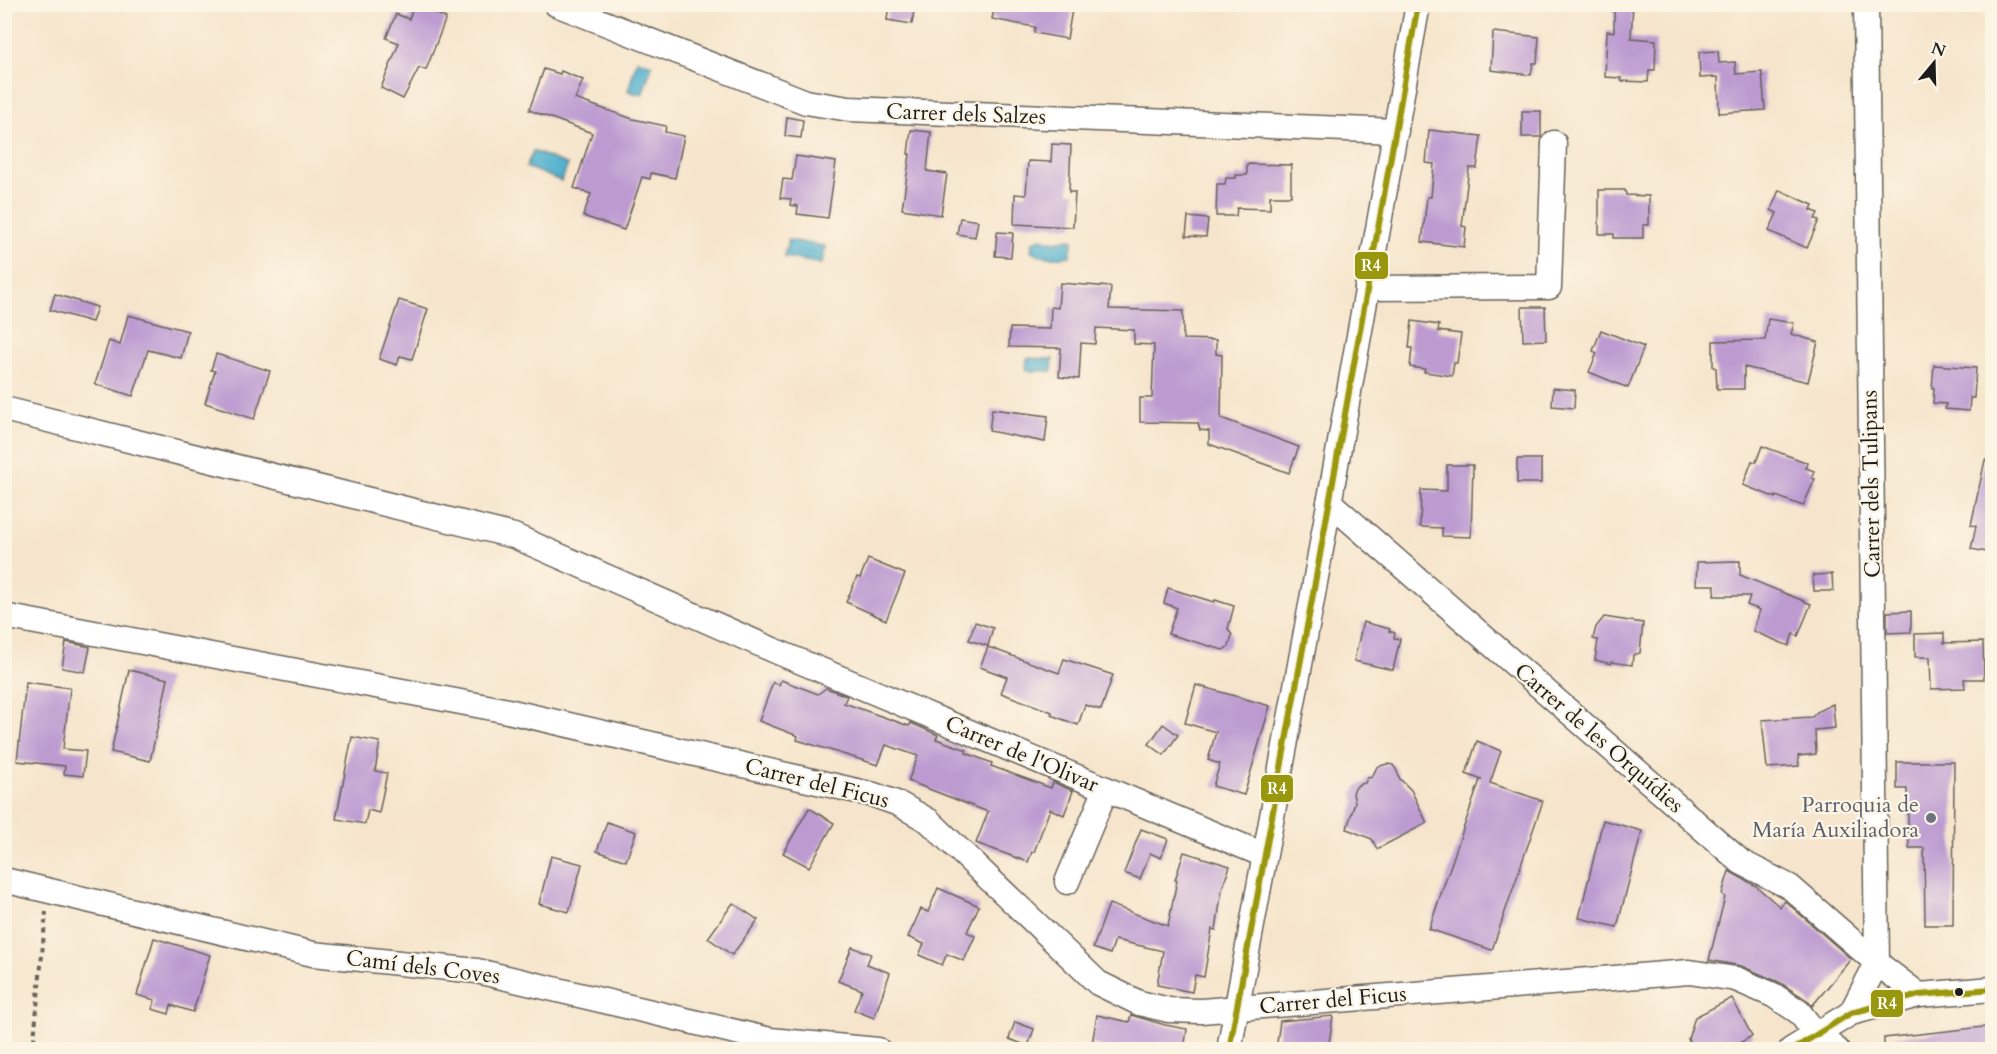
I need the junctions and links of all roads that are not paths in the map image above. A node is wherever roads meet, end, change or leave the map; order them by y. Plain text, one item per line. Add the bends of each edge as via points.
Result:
1 (556, 4) edge
2 (1418, 4) edge
3 (1866, 4) edge
4 (1396, 131) junction
5 (1554, 143) dead end
6 (1367, 288) junction
7 (4, 409) edge
8 (1329, 502) junction
9 (4, 616) edge
10 (1106, 789) junction
11 (1264, 855) junction
12 (4, 880) edge
13 (1067, 882) dead end
14 (1877, 963) junction
15 (1992, 989) edge
16 (1919, 995) junction
17 (1236, 1008) junction
18 (1851, 1013) junction
19 (1816, 1034) junction
20 (878, 1050) edge
21 (1229, 1050) edge
22 (1791, 1050) edge
23 (1837, 1050) edge

1 - 4 street, Carrer dels Salzes via 806,102 849,109
2 - 4 street
3 - 14 street, Carrer dels Tulipans
4 - 6 street
5 - 6 street via 1549,287
6 - 8 street
7 - 10 street, Carrer de l'Olivar via 514,536 780,653
8 - 11 street
8 - 14 street, Carrer de les Orquídies via 1741,862 1790,887
9 - 17 street, Carrer del Ficus via 503,710 874,795 928,821 1098,983 1139,1003 1168,1010
10 - 11 street, Carrer de l'Olivar
10 - 13 street
11 - 17 street
12 - 20 street, Camí dels Coves via 313,954 477,970 770,1040
14 - 16 street
14 - 18 street, Carrer dels Tulipans
15 - 16 street
16 - 18 street
17 - 19 street, Carrer del Ficus via 1689,972 1736,979 1773,995 1799,1012
17 - 21 street
18 - 19 street
19 - 22 street
19 - 23 street, Carrer del Ficus

